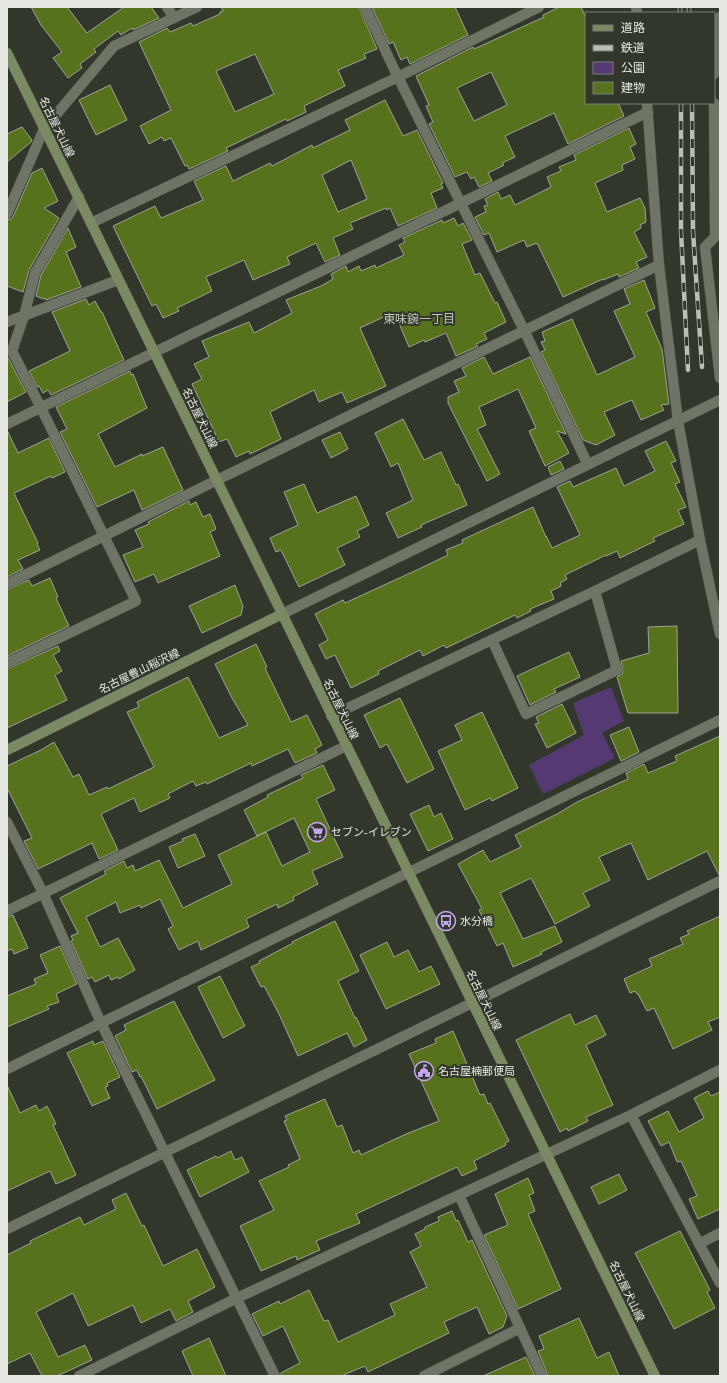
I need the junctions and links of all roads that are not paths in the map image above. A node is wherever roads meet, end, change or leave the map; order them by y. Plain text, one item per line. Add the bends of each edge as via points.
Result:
1 (167, 7) edge
2 (196, 7) edge
3 (365, 7) edge
4 (539, 7) edge
5 (720, 16) edge
6 (174, 18) junction
7 (7, 53) edge
8 (715, 64) edge
9 (398, 77) junction
10 (714, 104) edge
11 (647, 108) edge
12 (44, 129) junction
13 (78, 198) junction
14 (461, 204) junction
15 (7, 214) edge
16 (91, 223) junction
17 (717, 235) edge
18 (659, 265) junction
19 (118, 280) junction
20 (24, 316) junction
21 (7, 322) edge
22 (524, 330) junction
23 (154, 353) junction
24 (720, 378) edge
25 (720, 400) edge
26 (42, 408) junction
27 (678, 421) junction
28 (7, 424) edge
29 (587, 464) junction
30 (217, 480) junction
31 (103, 536) junction
32 (700, 540) junction
33 (7, 584) edge
34 (595, 592) junction
35 (282, 614) junction
36 (720, 634) edge
37 (492, 640) junction
38 (7, 663) edge
39 (331, 716) junction
40 (720, 720) edge
41 (346, 746) junction
42 (7, 750) edge
43 (7, 822) edge
44 (409, 872) junction
45 (720, 881) edge
46 (43, 893) junction
47 (7, 911) edge
48 (472, 1003) junction
49 (101, 1023) junction
50 (7, 1069) edge
51 (720, 1070) edge
52 (631, 1115) junction
53 (166, 1152) junction
54 (546, 1154) junction
55 (459, 1196) junction
56 (7, 1230) edge
57 (720, 1233) edge
58 (699, 1244) junction
59 (720, 1283) edge
60 (237, 1298) junction
61 (520, 1328) junction
62 (79, 1376) edge
63 (275, 1376) edge
64 (424, 1376) edge
65 (542, 1376) edge
66 (655, 1376) edge

1 - 6 street
2 - 6 street
3 - 9 street
4 - 9 street
5 - 8 street
6 - 12 street via 114,46
7 - 12 main road, 名古屋犬山線
9 - 14 street
9 - 16 street
10 - 17 street
11 - 14 street
11 - 18 street
12 - 13 main road, 名古屋犬山線
12 - 15 street
13 - 16 main road, 名古屋犬山線
13 - 20 street via 35,273
14 - 22 street
14 - 23 street
16 - 19 main road, 名古屋犬山線
17 - 24 street via 705,247
18 - 22 street
18 - 27 street
19 - 20 street
19 - 23 main road, 名古屋犬山線
20 - 21 street
20 - 26 street via 12,351
22 - 29 street
22 - 30 street
23 - 26 street
23 - 30 main road, 名古屋犬山線
25 - 27 street
26 - 28 street
26 - 31 street
27 - 29 street
27 - 32 street
29 - 35 street
30 - 31 street
30 - 35 main road, 名古屋犬山線
31 - 33 street
31 - 38 street via 136,601
32 - 34 street
32 - 36 street
34 - 37 street
34 - 37 street via 617,670 526,714
35 - 39 main road, 名古屋犬山線
35 - 42 main road, 名古屋豊山稲沢線
37 - 39 street
39 - 41 main road, 名古屋犬山線
40 - 44 street
41 - 44 main road, 名古屋犬山線
41 - 46 street
43 - 46 street
44 - 48 main road, 名古屋犬山線
44 - 49 street
45 - 48 street
46 - 47 street
46 - 49 street
48 - 53 street
48 - 54 main road, 名古屋犬山線
49 - 50 street
49 - 53 street
51 - 52 street
52 - 54 street
52 - 58 street
53 - 56 street
53 - 60 street
54 - 55 street
54 - 66 main road, 名古屋犬山線
55 - 60 street
55 - 61 street
57 - 58 street
58 - 59 street
60 - 62 street
60 - 63 street
61 - 64 street
61 - 65 street

